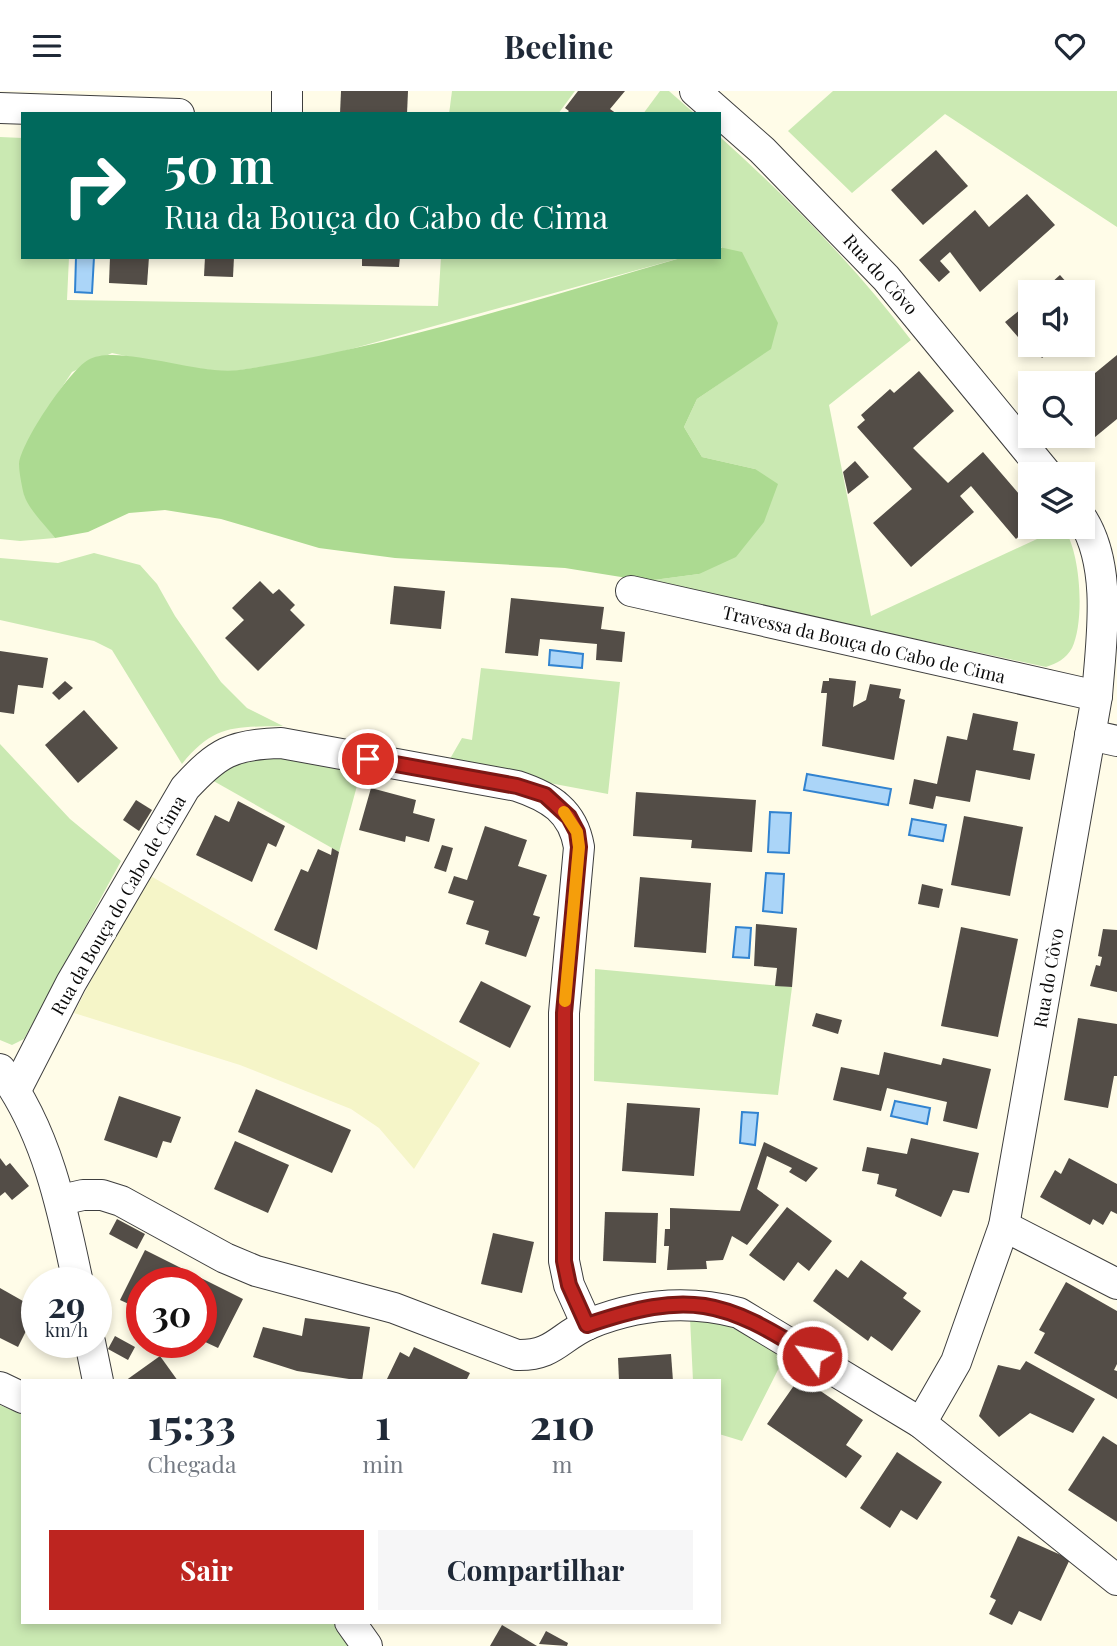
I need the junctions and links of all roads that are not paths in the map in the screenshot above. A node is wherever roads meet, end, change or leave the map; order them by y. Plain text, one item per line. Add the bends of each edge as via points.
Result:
1 (287, 91) edge
2 (695, 91) edge
3 (0, 108) edge
4 (119, 112) edge
5 (287, 112) edge
6 (718, 112) edge
7 (721, 115) edge
8 (1037, 462) edge
9 (1092, 539) edge
10 (631, 591) dead end
11 (1097, 696) junction
12 (1104, 738) edge
13 (8, 1080) edge
14 (61, 1200) junction
15 (1004, 1226) junction
16 (75, 1267) edge
17 (1117, 1284) edge
18 (587, 1325) junction
19 (93, 1358) edge
20 (98, 1379) edge
21 (0, 1387) edge
22 (21, 1397) edge
23 (921, 1423) junction
24 (1117, 1580) edge
25 (352, 1624) edge
26 (367, 1646) edge

1 - 5 street
2 - 6 street, Rua do Côvo
3 - 4 street
7 - 8 street, Rua do Côvo via 806,193 886,278
9 - 11 street, Rua do Côvo via 1097,551 1102,627
10 - 11 street, Travessa da Bouça do Cabo de Cima
11 - 12 street, Rua do Côvo
12 - 15 street, Rua do Côvo
13 - 14 street, Rua da Bouça do Cabo de Cima
13 - 18 street, Rua da Bouça do Cabo de Cima via 71,983 185,788 231,749 281,743 545,795 569,817 579,847 564,1013 564,1261
14 - 16 street, Rua da Bouça do Cabo de Cima
14 - 18 street via 102,1195 121,1201 256,1271 394,1308 516,1355 537,1356
15 - 17 street
15 - 23 street, Rua do Côvo via 956,1362
18 - 23 street via 629,1311 674,1304 707,1304 739,1313
19 - 20 street
21 - 22 street
23 - 24 street
25 - 26 street

